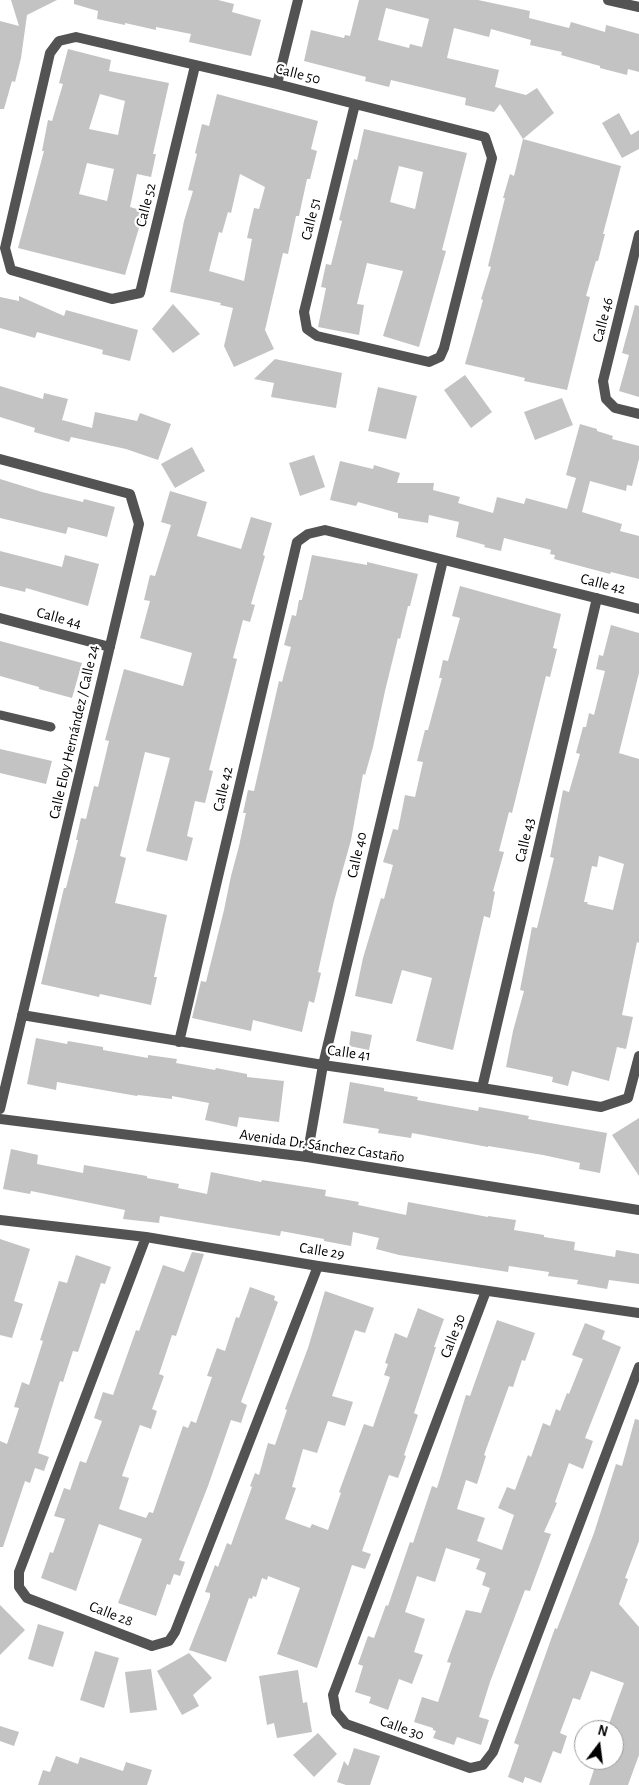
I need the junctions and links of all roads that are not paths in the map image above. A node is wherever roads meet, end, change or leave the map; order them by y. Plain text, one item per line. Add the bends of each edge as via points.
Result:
1 (298, 0) edge
2 (608, 0) edge
3 (639, 7) edge
4 (195, 66) junction
5 (277, 84) junction
6 (355, 104) junction
7 (639, 235) edge
8 (81, 290) joint
9 (317, 336) joint
10 (639, 414) edge
11 (0, 459) edge
12 (443, 560) junction
13 (596, 598) junction
14 (639, 609) edge
15 (0, 618) edge
16 (110, 647) junction
17 (0, 714) edge
18 (51, 727) dead end
19 (22, 1015) junction
20 (179, 1042) junction
21 (639, 1056) edge
22 (322, 1065) junction
23 (482, 1088) junction
24 (0, 1109) edge
25 (0, 1119) edge
26 (307, 1157) junction
27 (639, 1210) edge
28 (0, 1220) edge
29 (146, 1237) junction
30 (318, 1266) junction
31 (486, 1291) junction
32 (639, 1313) edge
33 (639, 1367) edge

1 - 5 street
2 - 3 street
4 - 5 street, Calle 50
4 - 8 street, Calle 52 via 140,293 112,299
4 - 8 street, Calle 50 via 76,37 59,41 50,53 5,248 12,270
5 - 6 street, Calle 50
6 - 9 street, Calle 51 via 304,312 307,329
6 - 9 street, Calle 50 via 485,137 492,158 440,357 428,362
7 - 10 street, Calle 46 via 603,381 606,400 615,408
11 - 16 street, Calle Eloy Hernández / Calle 24 via 130,494 140,524
12 - 13 street, Calle 42
12 - 20 street, Calle 42 via 326,530 308,534 297,542
12 - 22 street, Calle 40
13 - 14 street, Calle 42
13 - 23 street, Calle 43
15 - 16 street, Calle 44
16 - 19 street, Calle Eloy Hernández / Calle 24
17 - 18 lane
19 - 20 street, Calle 41
19 - 24 street, Calle Eloy Hernández / Calle 24
20 - 22 street, Calle 41
21 - 23 street, Calle 41 via 628,1098 601,1107
22 - 23 street, Calle 41
22 - 26 street, Calle 40
25 - 26 street, Avenida Dr. Sánchez Castaño
26 - 27 street, Avenida Dr. Sánchez Castaño
28 - 29 street, Calle 29
29 - 30 street, Calle 29
29 - 30 street, Calle 28 via 18,1572 19,1587 27,1598 152,1646 169,1641 175,1632
30 - 31 street, Calle 29
31 - 32 street, Calle 29
31 - 33 street, Calle 30 via 333,1695 336,1712 346,1724 470,1768 483,1765 493,1752

